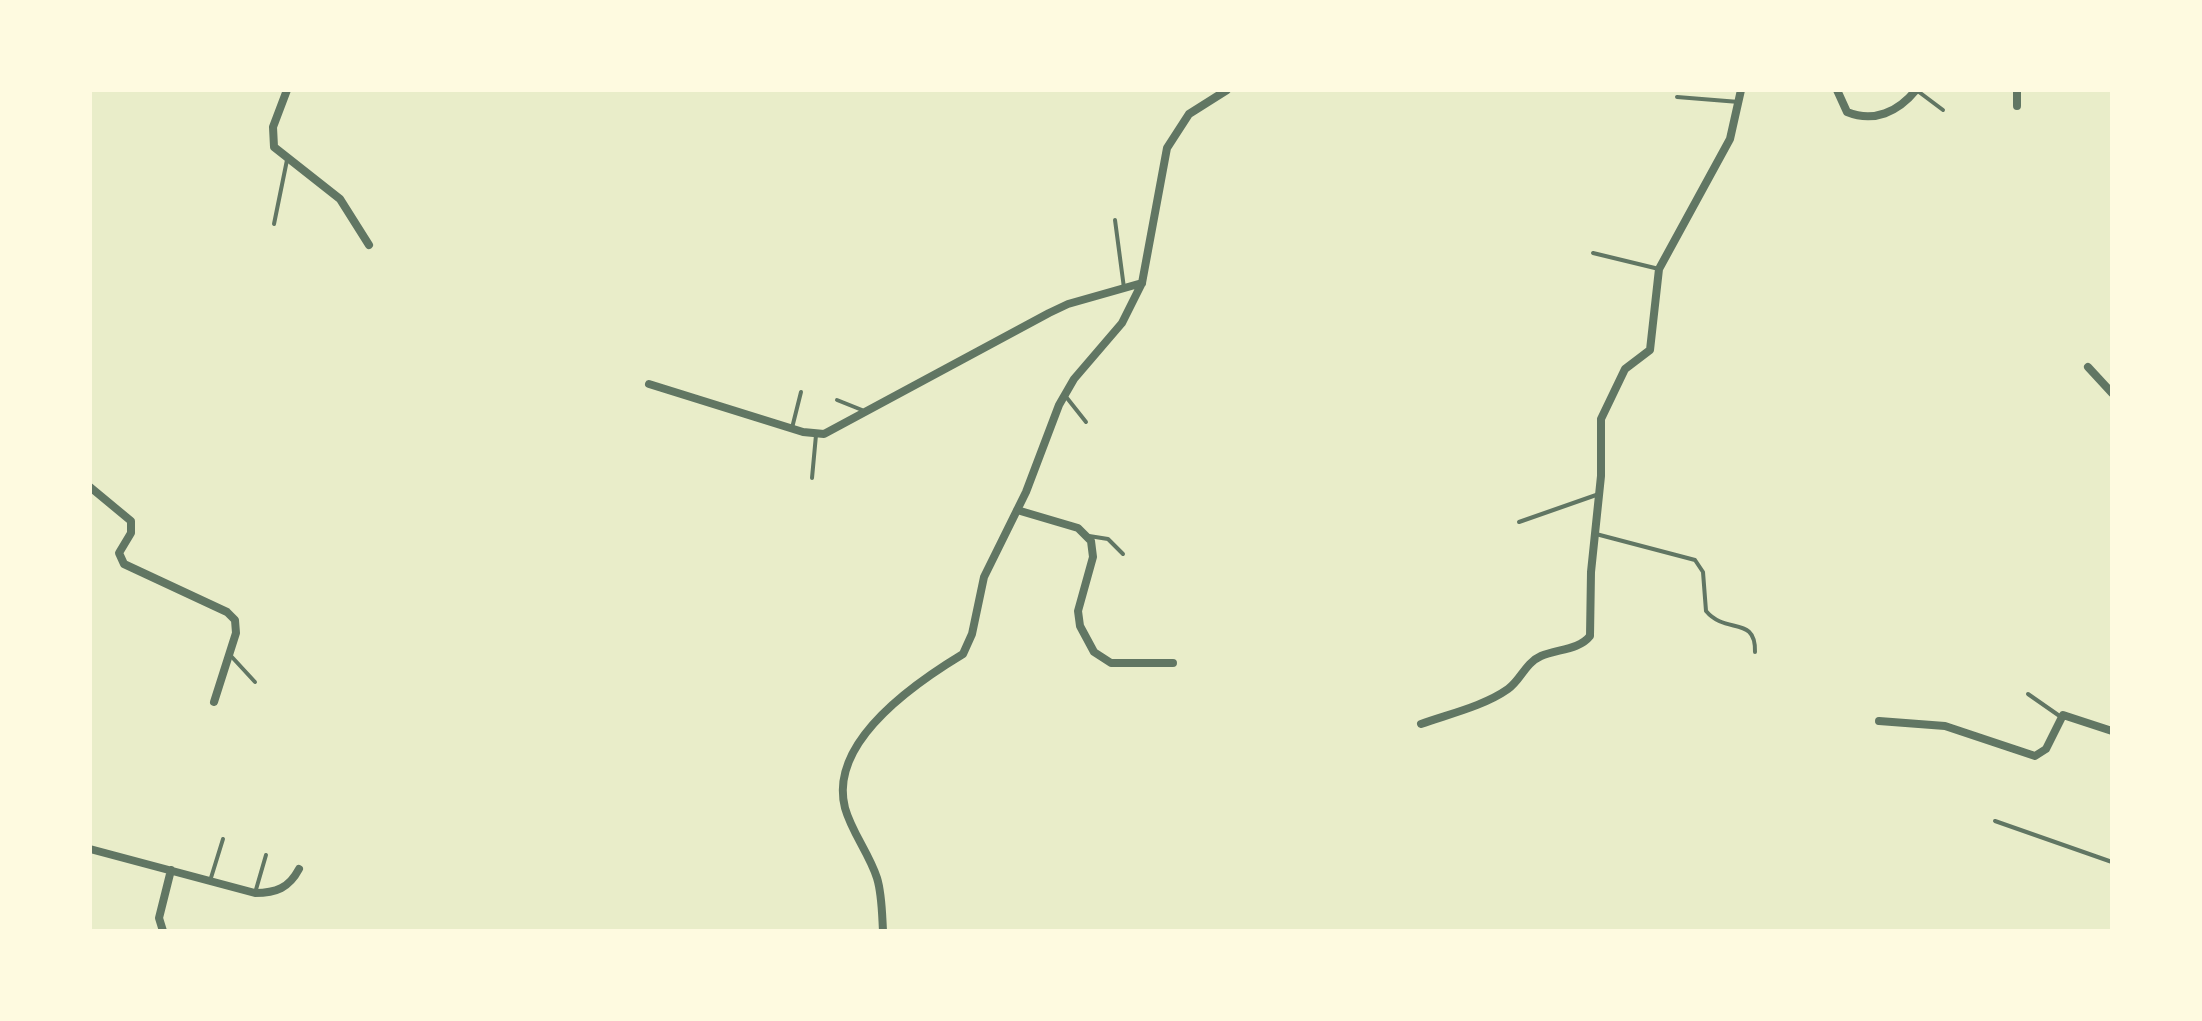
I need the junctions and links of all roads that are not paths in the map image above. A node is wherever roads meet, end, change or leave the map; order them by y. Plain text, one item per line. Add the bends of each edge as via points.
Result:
1 (287, 90) edge
2 (1227, 90) edge
3 (1742, 90) edge
4 (1837, 90) edge
5 (1916, 90) edge
6 (2018, 90) edge
7 (1678, 97) dead end
8 (1739, 102) junction
9 (2017, 106) dead end
10 (1943, 110) dead end
11 (288, 158) junction
12 (1115, 220) dead end
13 (274, 224) dead end
14 (369, 245) dead end
15 (1594, 253) dead end
16 (1659, 269) junction
17 (1142, 283) junction
18 (1124, 288) junction
19 (2088, 367) dead end
20 (650, 384) dead end
21 (801, 392) dead end
22 (2112, 393) edge
23 (1064, 396) junction
24 (837, 400) dead end
25 (866, 413) junction
26 (1086, 422) dead end
27 (792, 428) junction
28 (816, 435) junction
29 (812, 478) dead end
30 (90, 487) edge
31 (1599, 494) junction
32 (1017, 510) junction
33 (1519, 522) dead end
34 (1594, 533) junction
35 (1088, 536) junction
36 (1123, 554) dead end
37 (1755, 652) dead end
38 (228, 654) junction
39 (1172, 662) dead end
40 (255, 682) dead end
41 (2028, 694) dead end
42 (214, 702) dead end
43 (2061, 717) junction
44 (1879, 721) dead end
45 (1421, 724) dead end
46 (2112, 731) edge
47 (1995, 821) dead end
48 (222, 840) dead end
49 (90, 849) edge
50 (266, 854) dead end
51 (2112, 862) edge
52 (299, 869) dead end
53 (171, 870) junction
54 (210, 881) junction
55 (255, 893) junction
56 (163, 931) edge
57 (883, 931) edge

1 - 11 street via 272,139
2 - 17 street via 1190,114 1167,148
3 - 8 street
4 - 5 street via 1847,112 1868,116 1888,114
5 - 10 lane
6 - 9 street
7 - 8 lane
8 - 16 street via 1730,139
11 - 13 lane
11 - 14 street via 340,198
12 - 18 lane
15 - 16 lane
16 - 31 street via 1650,350 1625,369 1601,419
17 - 18 street
17 - 23 street via 1122,322
18 - 25 street via 1049,313
19 - 22 street
20 - 27 street
21 - 27 lane
23 - 26 lane
23 - 32 street
24 - 25 lane
25 - 28 street
27 - 28 street
28 - 29 lane
30 - 38 street via 131,521 119,553 124,564 230,614 237,628
31 - 33 lane
31 - 34 street
32 - 35 street
32 - 57 street via 984,577 963,654 901,696 845,766 845,806 878,880
34 - 37 lane via 1695,560 1706,611 1721,624 1751,630
34 - 45 street via 1585,643 1538,657 1501,694
35 - 36 lane via 1108,540
35 - 39 street via 1093,557 1078,611 1094,652 1111,663
38 - 40 lane
38 - 42 street
41 - 43 lane
43 - 44 street via 2038,756 1944,726
43 - 46 street
47 - 51 lane
48 - 54 lane
49 - 53 street
50 - 55 lane
52 - 55 street via 277,891
53 - 54 street
53 - 56 street via 159,918
54 - 55 street

